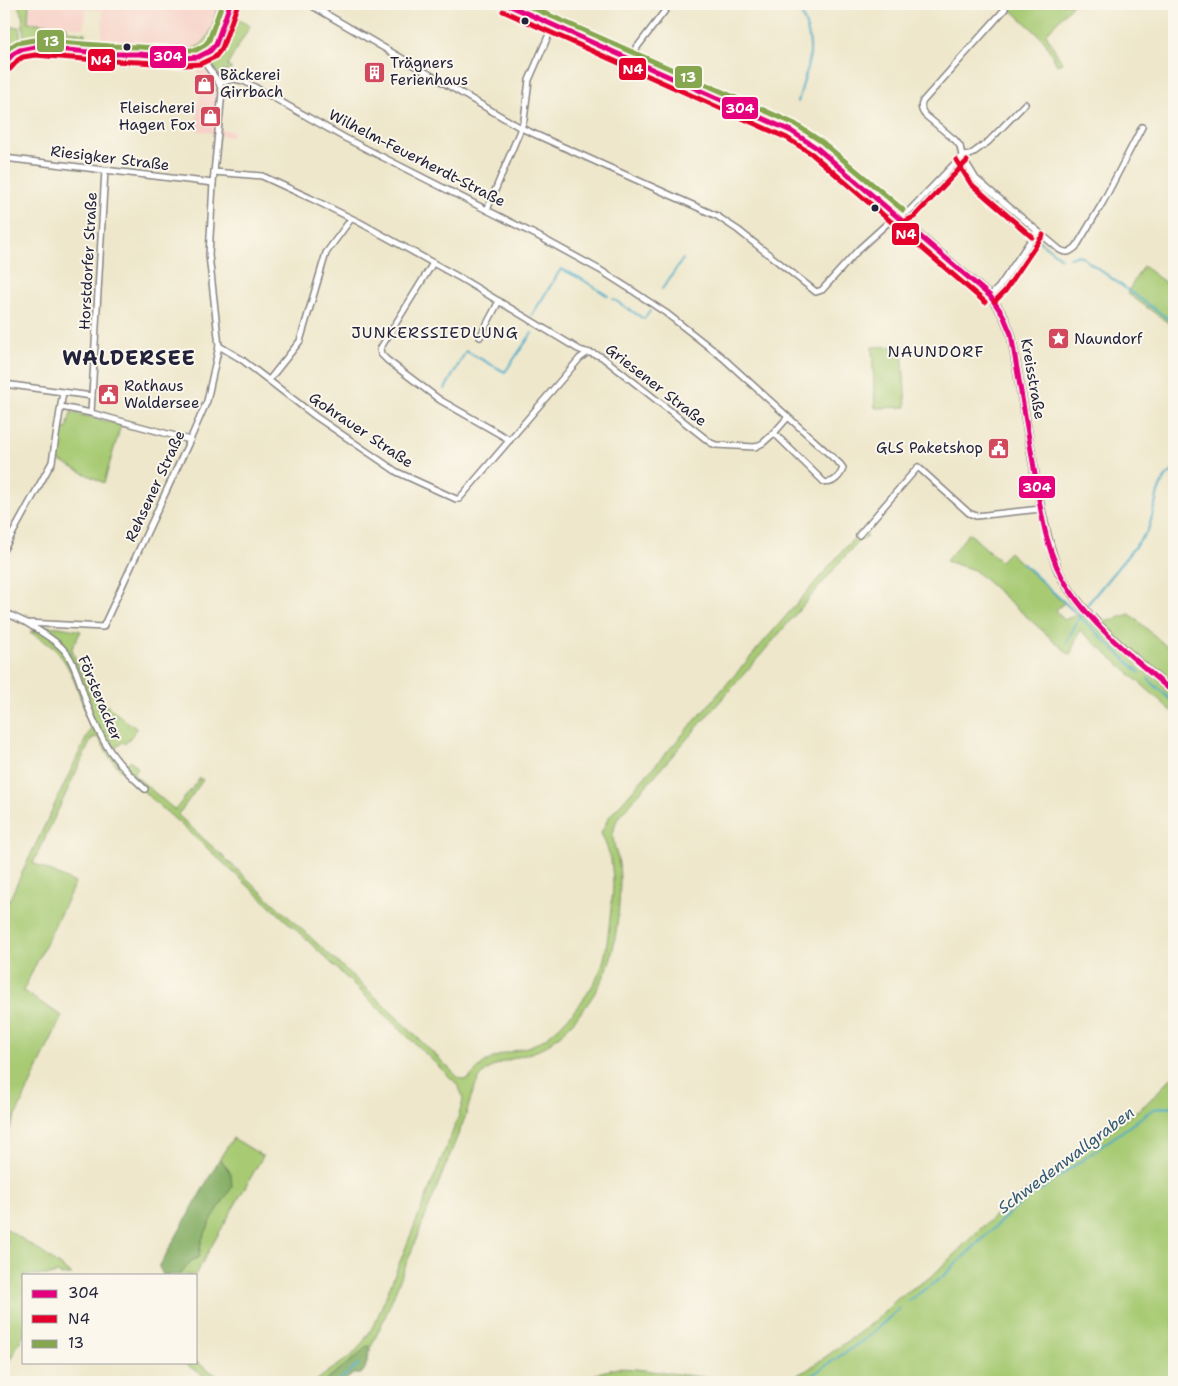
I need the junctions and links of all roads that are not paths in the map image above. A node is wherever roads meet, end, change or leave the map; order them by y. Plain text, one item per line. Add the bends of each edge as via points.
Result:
1 (230, 4) edge
2 (309, 4) edge
3 (506, 4) edge
4 (670, 4) edge
5 (1005, 7) edge
6 (553, 25) junction
7 (204, 55) junction
8 (630, 59) junction
9 (4, 64) edge
10 (219, 83) junction
11 (1025, 104) dead end
12 (1142, 127) dead end
13 (521, 128) junction
14 (962, 156) junction
15 (4, 158) edge
16 (105, 170) junction
17 (214, 172) junction
18 (213, 184) junction
19 (487, 210) junction
20 (898, 216) junction
21 (351, 219) junction
22 (1037, 231) junction
23 (433, 263) junction
24 (990, 296) junction
25 (499, 302) junction
26 (480, 337) dead end
27 (219, 346) junction
28 (587, 353) junction
29 (268, 380) junction
30 (4, 384) edge
31 (63, 392) junction
32 (92, 396) junction
33 (61, 407) junction
34 (91, 413) junction
35 (788, 417) junction
36 (774, 433) junction
37 (190, 440) junction
38 (510, 440) junction
39 (1041, 509) junction
40 (859, 535) dead end
41 (4, 549) edge
42 (4, 612) edge
43 (27, 623) junction
44 (1174, 693) edge
45 (145, 789) dead end

1 - 7 main road via 216,44
2 - 13 street
3 - 6 main road, Kreisstraße
4 - 8 street
5 - 14 street via 921,107 925,115 955,140
6 - 8 main road, Kreisstraße
6 - 13 street via 528,83
7 - 9 main road via 175,58 35,47 20,50
7 - 10 street
8 - 20 main road, Kreisstraße via 808,141
10 - 17 street, Rehsener Straße via 222,92
10 - 19 street, Wilhelm-Feuerherdt-Straße via 234,78 244,81 342,136
11 - 14 street via 988,142 970,155
12 - 22 street via 1076,247 1066,253
13 - 19 street
13 - 20 street via 717,216 816,292 822,290 859,249
14 - 20 street via 909,211
14 - 22 street via 976,178
15 - 16 street, Riesigker Straße
16 - 18 street, Riesigker Straße
16 - 32 street, Horstdorfer Straße
17 - 18 street, Rehsener Straße
17 - 21 street, Griesener Straße via 262,176
18 - 27 street, Rehsener Straße via 209,255
19 - 35 street, Wilhelm-Feuerherdt-Straße via 577,257 650,301 707,344
20 - 24 main road, Kreisstraße
21 - 23 street, Griesener Straße
21 - 29 street via 326,253 300,341
22 - 24 street
23 - 25 street, Griesener Straße
23 - 38 street via 380,349 381,354 440,400
24 - 39 main road, Kreisstraße via 1011,334
25 - 26 street
25 - 28 street, Griesener Straße
27 - 29 street, Gohrauer Straße
27 - 37 street, Rehsener Straße via 207,401
28 - 36 street, Griesener Straße via 602,357 711,443 755,447
28 - 38 street, Gohrauer Straße
29 - 38 street, Gohrauer Straße via 397,472 456,499
30 - 31 street
31 - 32 street
31 - 33 street
32 - 34 street, Horstdorfer Straße
33 - 34 street
33 - 41 street via 52,462
34 - 37 street
35 - 36 street
35 - 36 street, Wilhelm-Feuerherdt-Straße via 840,464 842,472 832,482 824,482
37 - 43 street, Rehsener Straße via 103,627
39 - 40 street via 976,516 918,467
39 - 44 main road, Kreisstraße via 1053,557 1077,600 1104,630
42 - 43 street, Försteracker
43 - 45 street, Försteracker via 57,642 66,652 105,745 113,758

